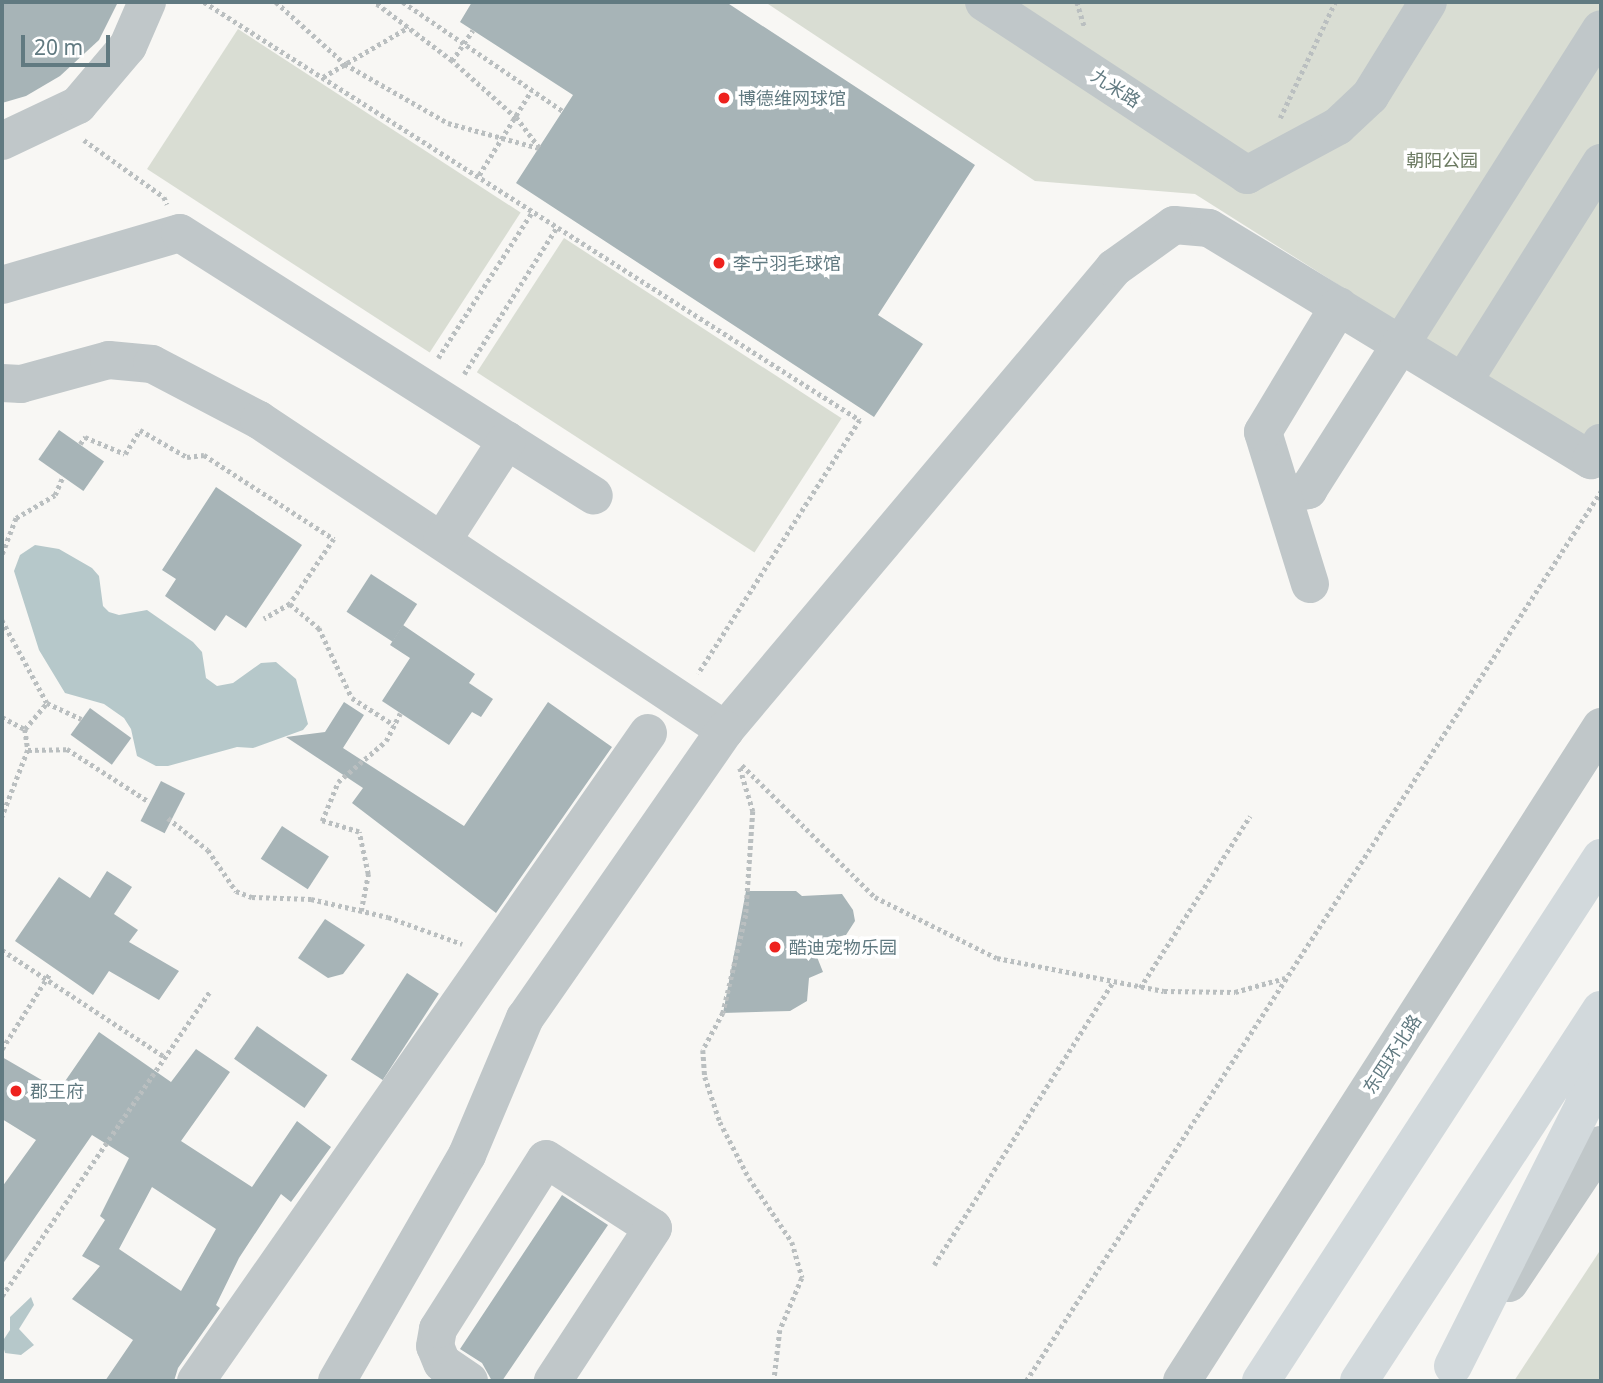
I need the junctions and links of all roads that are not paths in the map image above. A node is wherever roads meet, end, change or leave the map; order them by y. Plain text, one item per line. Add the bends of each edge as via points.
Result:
1 (147, 2) edge
2 (984, 2) edge
3 (1428, 2) edge
4 (1601, 29) edge
5 (2, 141) edge
6 (1601, 163) edge
7 (2, 285) edge
8 (1339, 306) junction
9 (1402, 345) junction
10 (1463, 382) junction
11 (2, 383) edge
12 (507, 440) junction
13 (1601, 443) edge
14 (1285, 495) junction
15 (594, 496) dead end
16 (442, 541) junction
17 (1310, 584) dead end
18 (1601, 727) edge
19 (725, 730) junction
20 (648, 733) dead end
21 (1601, 858) edge
22 (1601, 1013) edge
23 (1601, 1145) edge
24 (1448, 1374) edge
25 (195, 1381) edge
26 (337, 1381) edge
27 (469, 1381) edge
28 (553, 1381) edge
29 (1182, 1381) edge
30 (1261, 1381) edge
31 (1359, 1381) edge

1 - 5 street via 128,46 78,105
2 - 3 street, 九米路 via 1247,175 1338,126 1370,96
4 - 9 street
6 - 10 street
7 - 12 street via 180,233
8 - 9 street
8 - 14 street via 1263,432
8 - 19 street via 1209,228 1174,225 1114,268
9 - 10 street
9 - 14 street via 1308,490
10 - 13 street via 1591,460
11 - 16 street via 21,384 109,360 152,364 259,420
12 - 15 street
12 - 16 street
14 - 17 street
16 - 19 street
18 - 29 street, 东四环北路
19 - 26 street via 525,1018 467,1155
20 - 25 street
21 - 30 highway
22 - 24 highway via 1584,1105
22 - 31 highway
23 - 24 street
27 - 28 street via 442,1363 435,1346 438,1329 546,1159 653,1228

